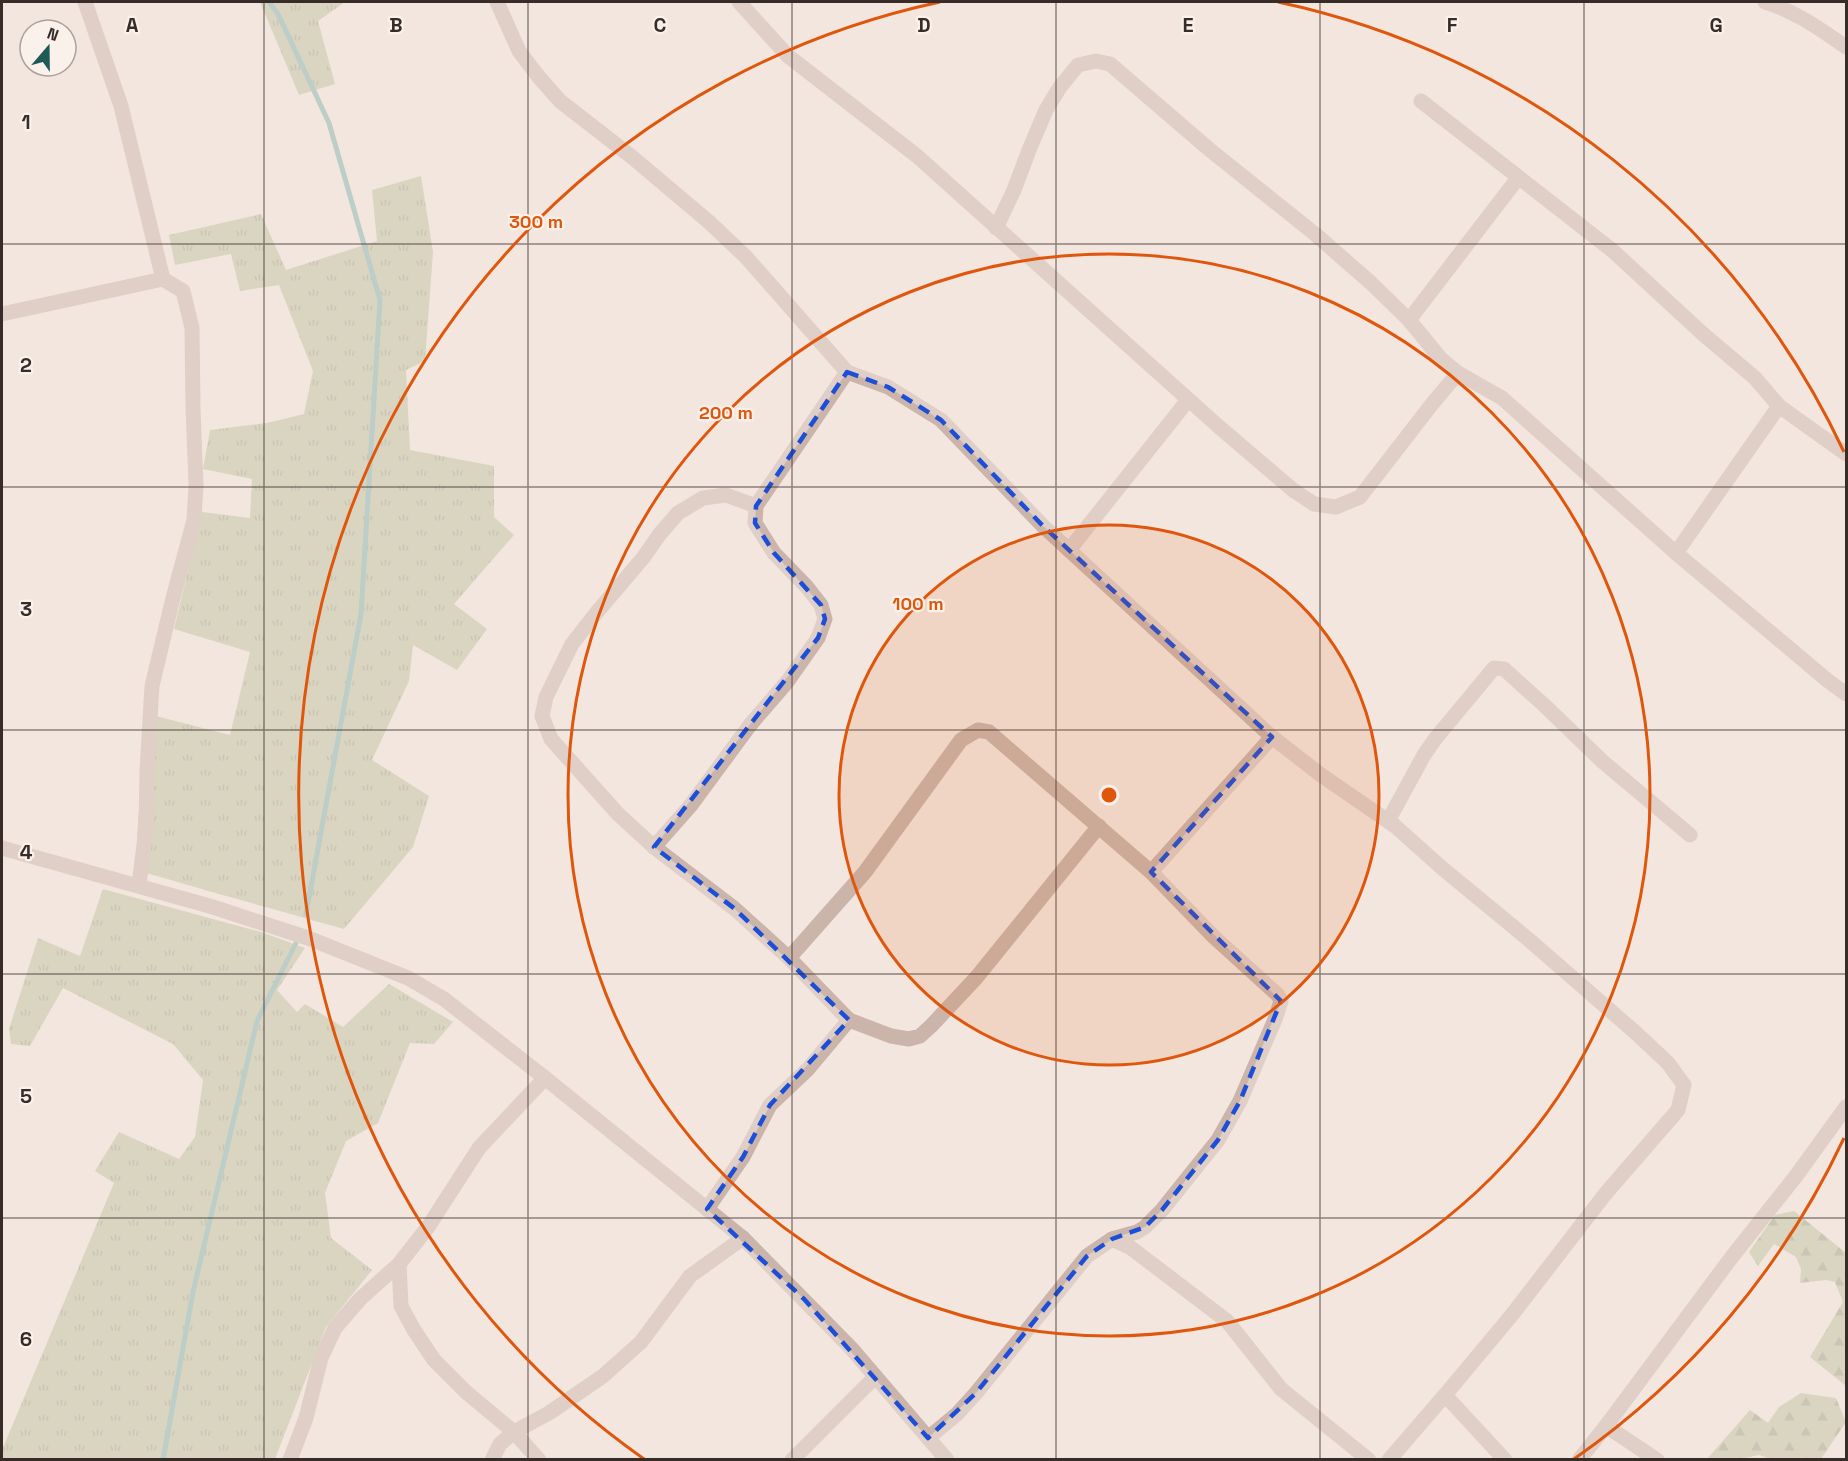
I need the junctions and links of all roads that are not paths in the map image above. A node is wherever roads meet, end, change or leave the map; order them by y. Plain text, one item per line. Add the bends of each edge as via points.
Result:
1 (85, 2) edge
2 (497, 2) edge
3 (739, 2) edge
4 (1765, 2) edge
5 (1846, 47) edge
6 (1421, 101) dead end
7 (1518, 178) junction
8 (996, 228) junction
9 (163, 279) junction
10 (2, 314) edge
11 (1409, 321) junction
12 (848, 372) junction
13 (1458, 374) junction
14 (1188, 400) junction
15 (1779, 406) junction
16 (1846, 454) edge
17 (756, 506) junction
18 (1069, 550) junction
19 (1676, 553) junction
20 (1846, 694) edge
21 (1272, 737) junction
22 (1388, 820) junction
23 (1099, 826) junction
24 (1689, 835) dead end
25 (654, 847) junction
26 (2, 848) edge
27 (1151, 872) junction
28 (139, 885) junction
29 (789, 958) junction
30 (849, 1020) junction
31 (545, 1078) junction
32 (1846, 1107) edge
33 (707, 1209) junction
34 (743, 1238) junction
35 (1112, 1239) junction
36 (399, 1264) junction
37 (875, 1377) junction
38 (1444, 1395) junction
39 (1606, 1426) junction
40 (514, 1432) junction
41 (928, 1438) junction
42 (290, 1460) edge
43 (492, 1460) edge
44 (539, 1460) edge
45 (792, 1460) edge
46 (947, 1460) edge
47 (1369, 1460) edge
48 (1389, 1460) edge
49 (1505, 1460) edge
50 (1579, 1460) edge
51 (1657, 1460) edge

1 - 9 street via 121,106
2 - 12 street via 519,51 560,102 709,222 746,257
3 - 8 street via 788,56 917,156
4 - 5 street via 1811,22
6 - 7 street
7 - 11 street
7 - 15 street via 1613,251 1755,378
8 - 11 street via 1046,110 1060,87 1078,65 1103,62 1315,234
8 - 14 street
9 - 10 street
9 - 28 street via 183,291 192,328 196,485 194,520 152,686 147,829
11 - 13 street
12 - 17 street
12 - 18 street via 888,387 941,420
13 - 14 street via 1360,497 1336,507 1314,504 1293,490
13 - 19 street via 1502,398
14 - 18 street
15 - 16 street
15 - 19 street
17 - 25 street via 755,523 774,553 821,605 825,619 818,638 787,682
17 - 25 street via 726,495 703,498 678,513 572,644 546,698 542,716 551,739 618,814
18 - 21 street
19 - 20 street
21 - 22 street
21 - 27 street
22 - 24 street via 1435,739 1494,668 1504,669 1602,761
22 - 38 street via 1636,1033 1668,1063 1684,1085 1678,1110 1606,1192 1511,1316
23 - 27 street
23 - 29 street via 989,732 978,730 961,740 865,872
23 - 30 street via 976,978 920,1036 903,1039
25 - 29 street via 735,909
26 - 28 street
27 - 35 street via 1281,1001 1240,1101 1218,1140 1145,1227
28 - 31 street via 308,938 408,978 444,999
29 - 30 street
30 - 33 street via 808,1069 770,1105 743,1157
31 - 33 street
31 - 36 street via 479,1148
32 - 39 street
33 - 34 street
34 - 37 street
34 - 40 street via 690,1276 641,1342 603,1376
35 - 41 street via 1087,1256 976,1393
35 - 47 street via 1131,1248 1227,1321 1281,1389
36 - 40 street via 401,1306 434,1360
36 - 42 street via 335,1328 321,1358 306,1418
37 - 41 street
37 - 45 street
38 - 48 street
38 - 49 street
39 - 50 street
39 - 51 street
40 - 43 street via 500,1444
40 - 44 street
41 - 46 street

